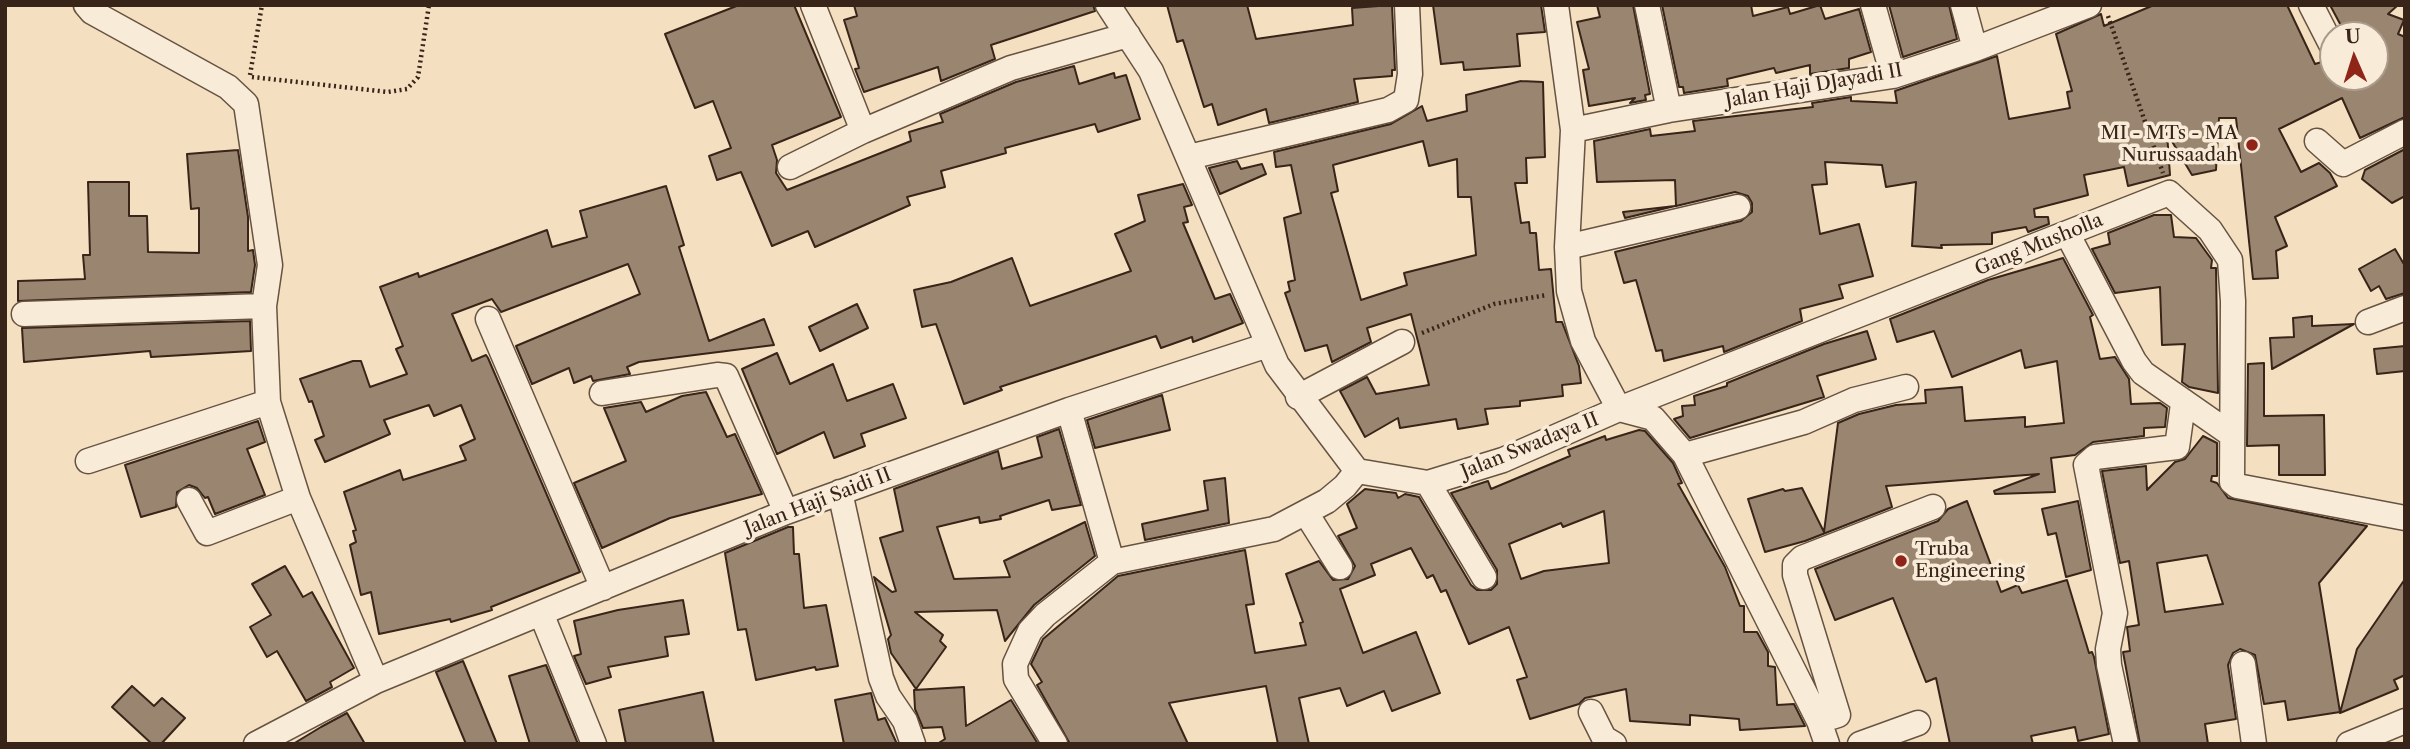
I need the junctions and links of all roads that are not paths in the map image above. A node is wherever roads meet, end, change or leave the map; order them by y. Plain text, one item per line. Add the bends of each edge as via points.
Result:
1 (86, 5) edge
2 (813, 5) edge
3 (1108, 5) edge
4 (1407, 5) edge
5 (1556, 5) edge
6 (1647, 5) edge
7 (1873, 5) edge
8 (1963, 5) edge
9 (2089, 5) edge
10 (2311, 5) edge
11 (2319, 21) edge
12 (1129, 35) junction
13 (1975, 49) junction
14 (1893, 76) junction
15 (1669, 110) junction
16 (1573, 130) junction
17 (863, 131) junction
18 (2405, 132) edge
19 (2317, 141) dead end
20 (1189, 157) junction
21 (790, 167) dead end
22 (1738, 207) dead end
23 (2068, 234) junction
24 (1567, 247) junction
25 (264, 306) junction
26 (2405, 308) edge
27 (24, 314) dead end
28 (488, 319) dead end
29 (2368, 322) dead end
30 (1402, 342) road end
31 (1268, 345) junction
32 (1906, 387) dead end
33 (602, 393) dead end
34 (1298, 397) junction
35 (268, 402) junction
36 (2183, 404) junction
37 (1619, 409) junction
38 (1069, 410) junction
39 (2232, 435) junction
40 (1685, 455) junction
41 (88, 461) dead end
42 (1357, 471) junction
43 (1428, 483) junction
44 (840, 492) junction
45 (298, 498) junction
46 (189, 499) dead end
47 (1933, 507) dead end
48 (786, 512) junction
49 (1306, 513) junction
50 (2405, 518) edge
51 (1112, 562) junction
52 (1340, 567) dead end
53 (1484, 577) dead end
54 (603, 588) junction
55 (541, 613) junction
56 (2243, 664) dead end
57 (376, 681) junction
58 (1591, 712) dead end
59 (2405, 721) edge
60 (1918, 723) dead end
61 (1828, 727) edge
62 (256, 744) edge
63 (594, 744) edge
64 (913, 744) edge
65 (1055, 744) edge
66 (1614, 744) edge
67 (1848, 744) edge
68 (1860, 744) edge
69 (2126, 744) edge
70 (2254, 744) edge
71 (2349, 744) edge

1 - 25 street via 228,87 246,104 270,265
2 - 17 street
3 - 12 street
4 - 20 street via 1410,74 1406,100 1388,110
5 - 16 street
6 - 15 street
7 - 14 street
8 - 13 street
9 - 13 street, Jalan Haji DJayadi II
10 - 11 street
12 - 17 street via 1011,68
12 - 20 street via 1151,71
13 - 14 street, Jalan Haji DJayadi II
14 - 15 street, Jalan Haji DJayadi II
15 - 16 street, Jalan Haji DJayadi II
16 - 24 street
17 - 21 street
18 - 19 street via 2343,163
20 - 31 street
22 - 24 street
23 - 36 street via 2134,361 2153,383
23 - 37 street, Gang Musholla
23 - 39 street, Gang Musholla via 2169,193 2210,230 2230,260 2234,302
24 - 37 street via 1569,291 1583,341
25 - 27 street
25 - 35 street
26 - 29 street
28 - 54 street
30 - 34 street
31 - 34 street
31 - 38 street, Jalan Haji Saidi II
32 - 40 street
33 - 48 street via 726,376
34 - 42 street
35 - 41 street
35 - 45 street
36 - 39 street
36 - 69 street via 2177,447 2095,457 2086,465 2115,613 2109,665
37 - 40 street, Jalan Swadaya II via 1653,418
37 - 43 street, Jalan Swadaya II via 1503,460
38 - 44 street, Jalan Haji Saidi II
38 - 51 street
39 - 50 street via 2231,478 2237,486
40 - 61 street, Jalan Swadaya II
42 - 43 street, Jalan Swadaya II
42 - 49 street via 1337,494
43 - 53 street
44 - 48 street, Jalan Haji Saidi II
44 - 64 street via 881,678
45 - 46 street via 207,533
45 - 57 street
47 - 61 street via 1802,558 1795,565
48 - 54 street, Jalan Haji Saidi II
49 - 51 street via 1248,536
49 - 52 street
51 - 65 street via 1045,615 1030,631 1015,664 1016,679
54 - 55 street, Jalan Haji Saidi II
55 - 57 street, Jalan Haji Saidi II
55 - 63 street
56 - 70 street
57 - 62 street, Jalan Haji Saidi II
58 - 66 street via 1604,738
59 - 71 street
60 - 68 street
61 - 67 street

